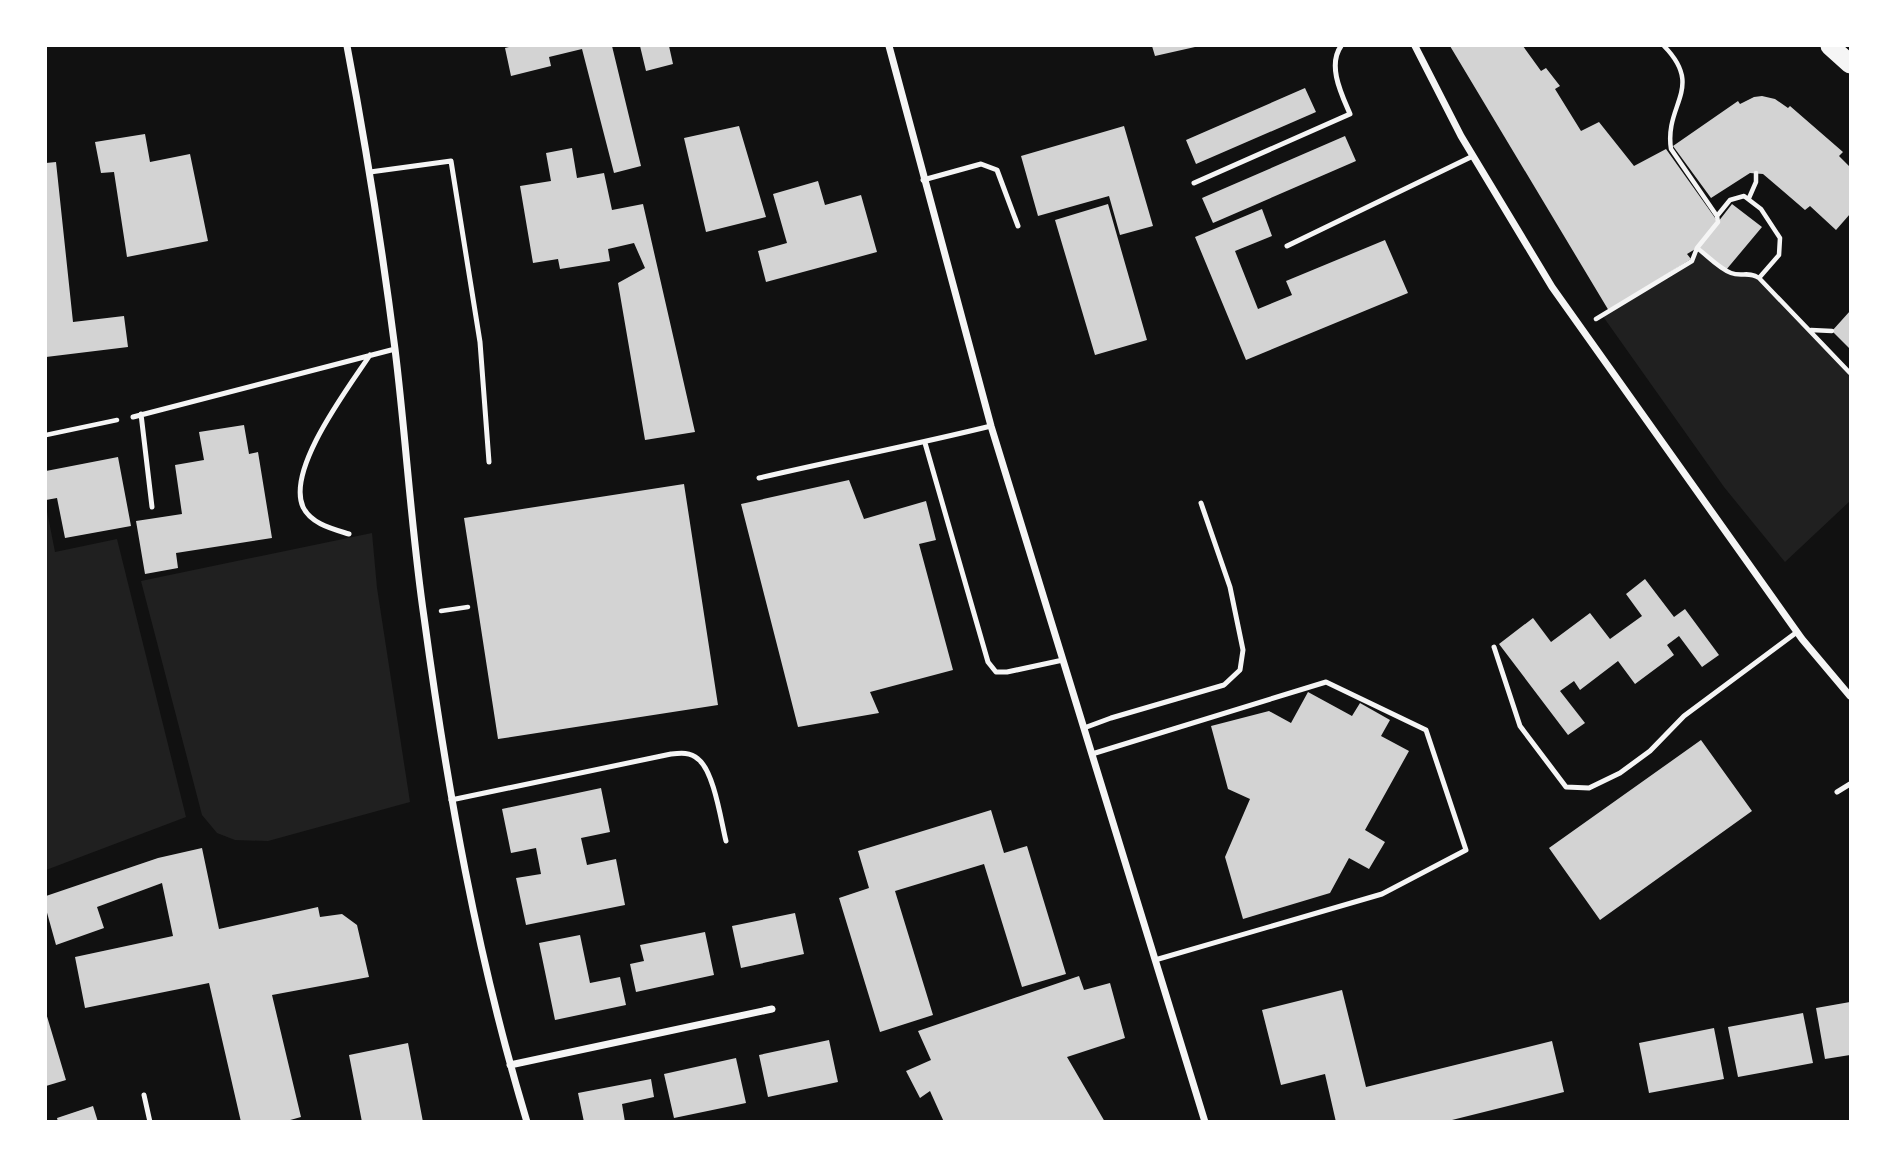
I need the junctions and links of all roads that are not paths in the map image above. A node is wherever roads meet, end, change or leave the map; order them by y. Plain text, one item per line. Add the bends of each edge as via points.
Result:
1 (347, 46) edge
2 (889, 46) edge
3 (1340, 46) edge
4 (1415, 46) edge
5 (1830, 46) edge
6 (1850, 64) edge
7 (1473, 156) junction
8 (370, 172) junction
9 (923, 180) junction
10 (1194, 183) dead end
11 (1018, 226) dead end
12 (1287, 246) dead end
13 (395, 349) junction
14 (370, 355) junction
15 (141, 414) junction
16 (133, 416) road end
17 (991, 426) junction
18 (926, 443) junction
19 (489, 462) dead end
20 (759, 478) dead end
21 (1201, 503) dead end
22 (152, 506) dead end
23 (349, 534) dead end
24 (1797, 632) junction
25 (1494, 647) dead end
26 (1063, 660) junction
27 (1850, 696) edge
28 (1084, 729) junction
29 (1092, 754) junction
30 (1850, 784) edge
31 (1837, 792) dead end
32 (451, 800) junction
33 (726, 841) dead end
34 (1155, 960) junction
35 (772, 1009) dead end
36 (510, 1065) junction
37 (144, 1095) dead end
38 (150, 1122) edge
39 (527, 1122) edge
40 (1205, 1122) edge

1 - 8 street
2 - 9 street
3 - 10 lane via 1336,76 1350,114
4 - 7 street
5 - 6 highway
7 - 12 lane
7 - 24 street via 1552,287
8 - 13 street
8 - 19 lane via 451,161 480,342
9 - 11 lane via 981,163 997,170
9 - 17 street
13 - 14 lane
13 - 32 street via 423,614
14 - 15 lane
14 - 23 lane via 315,441 300,491 303,508 314,521
15 - 16 lane
15 - 22 lane
17 - 18 lane
17 - 26 street
18 - 20 lane
18 - 26 lane via 988,662 996,672 1007,672
21 - 28 lane via 1230,587 1244,650 1240,670 1224,685
24 - 25 lane via 1684,716 1650,751 1590,788 1566,787 1520,726
24 - 27 street
26 - 28 street
28 - 29 street
29 - 34 street
29 - 34 lane via 1326,682 1426,730 1466,849 1382,894
30 - 31 lane
32 - 33 lane via 686,753 699,759 708,772
32 - 36 street via 486,976
34 - 40 street
35 - 36 street
36 - 39 street
37 - 38 lane

